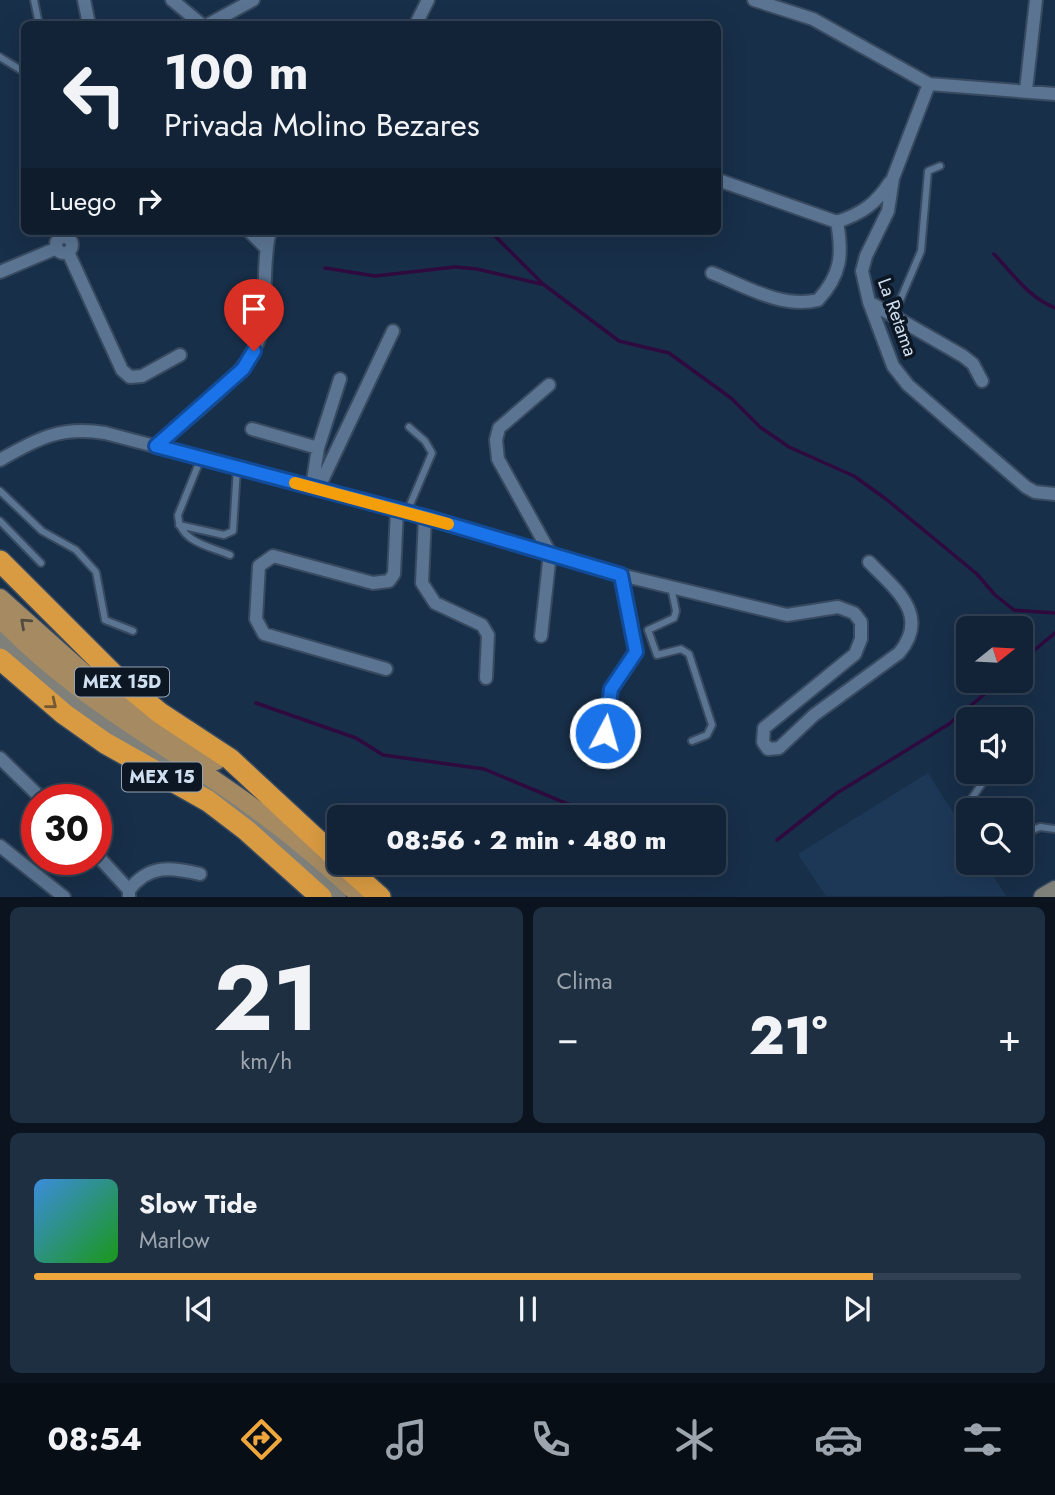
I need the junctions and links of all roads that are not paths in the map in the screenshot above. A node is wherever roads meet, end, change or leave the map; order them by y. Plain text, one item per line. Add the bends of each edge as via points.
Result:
1 (34, 0) edge
2 (84, 0) edge
3 (172, 0) edge
4 (253, 0) edge
5 (428, 0) edge
6 (754, 0) edge
7 (1036, 0) edge
8 (38, 21) edge
9 (88, 21) edge
10 (197, 21) edge
11 (214, 21) edge
12 (418, 21) edge
13 (0, 57) edge
14 (21, 70) edge
15 (929, 84) junction
16 (1026, 90) junction
17 (1055, 93) edge
18 (940, 166) dead end
19 (893, 177) junction
20 (721, 181) edge
21 (837, 222) junction
22 (252, 235) edge
23 (269, 235) edge
24 (265, 248) junction
25 (0, 272) edge
26 (712, 273) dead end
27 (869, 302) junction
28 (893, 317) junction
29 (393, 331) dead end
30 (180, 355) dead end
31 (340, 379) dead end
32 (982, 381) dead end
33 (549, 385) dead end
34 (409, 427) dead end
35 (252, 429) dead end
36 (156, 446) junction
37 (318, 448) junction
38 (201, 458) junction
39 (0, 460) edge
40 (237, 467) junction
41 (315, 488) junction
42 (0, 493) edge
43 (1055, 494) edge
44 (402, 511) junction
45 (425, 517) junction
46 (0, 521) edge
47 (179, 525) junction
48 (550, 553) junction
49 (230, 555) dead end
50 (0, 561) edge
51 (869, 562) dead end
52 (41, 563) dead end
53 (621, 575) junction
54 (671, 587) junction
55 (0, 598) edge
56 (0, 618) edge
57 (133, 631) dead end
58 (541, 636) dead end
59 (0, 639) edge
60 (0, 659) edge
61 (386, 669) dead end
62 (486, 678) dead end
63 (605, 733) dead end
64 (692, 741) dead end
65 (0, 758) edge
66 (27, 784) edge
67 (278, 807) junction
68 (1055, 829) edge
69 (1033, 830) edge
70 (0, 846) edge
71 (327, 850) edge
72 (112, 873) edge
73 (200, 874) dead end
74 (355, 875) edge
75 (1055, 890) edge
76 (129, 893) edge
77 (64, 897) edge
78 (321, 897) edge
79 (337, 897) edge
80 (361, 897) edge
81 (380, 897) edge
82 (1043, 897) edge

1 - 8 lane
2 - 9 street
3 - 10 street
4 - 11 street
5 - 12 street
6 - 15 street via 813,19
7 - 16 street
13 - 14 lane
15 - 16 street
15 - 19 street, La Retama
16 - 17 street
18 - 28 lane via 928,171 921,251
19 - 21 street via 876,203
19 - 27 street, La Retama via 888,211 862,271
20 - 21 street
21 - 26 street via 842,249 839,271 818,300 786,302
22 - 24 street
23 - 24 street
24 - 36 street via 262,332 254,351 243,369
25 - 30 street via 62,250 122,370 130,377 142,376
27 - 28 street
27 - 43 street, La Retama via 893,366 908,385 1026,486
28 - 32 street via 963,356
29 - 41 street
31 - 37 street
33 - 48 street via 499,428 496,440 498,459
34 - 44 lane via 432,453
35 - 37 street
36 - 38 street
36 - 39 street via 74,429 28,443
37 - 41 street
38 - 40 street
38 - 47 lane via 178,515
40 - 41 street
40 - 47 lane via 233,531 224,535
41 - 44 street
42 - 57 lane via 42,531 76,550 96,572 105,620
44 - 45 street
44 - 61 street via 394,574 389,580 373,583 273,556 259,566 256,619 264,634
45 - 48 street
45 - 62 street via 422,583 435,603 482,625 488,635
46 - 52 lane
47 - 49 lane via 192,539
48 - 53 street
48 - 58 street
50 - 67 highway, MEX 15D via 114,675 160,713 230,759
51 - 54 street via 906,603 912,622 910,640 779,748 768,749 763,742 764,728 855,654 861,622 854,613 838,607 787,615
53 - 54 street
53 - 63 street via 636,652 611,689
54 - 64 lane via 674,618 648,630 657,655 681,649 689,654 712,725 707,735
67 -> 55 main road, MEX 15 via 214,760 104,691
56 - 80 main road via 81,693 250,805
59 - 79 main road via 79,706 221,796
60 -> 78 highway, MEX 15 via 105,743 226,814
65 - 66 street
67 - 71 highway, MEX 15
68 - 69 lane
70 - 77 street
72 - 76 street
73 - 76 street via 173,867 151,870 139,877
74 - 81 highway, MEX 15
75 - 82 main road

